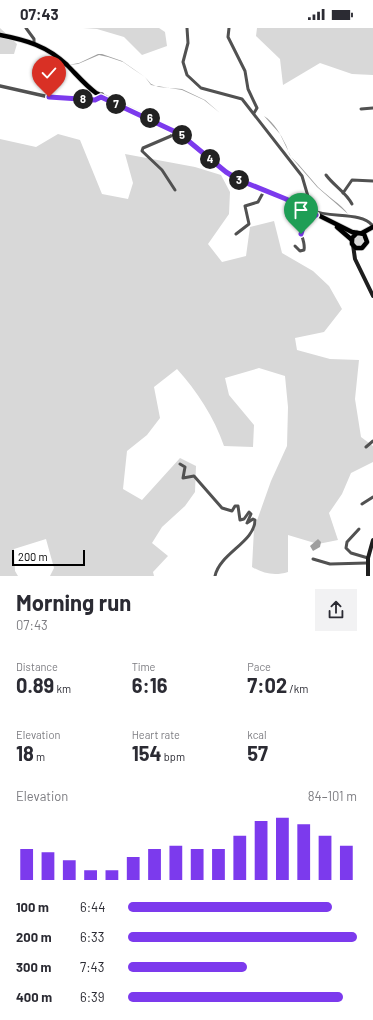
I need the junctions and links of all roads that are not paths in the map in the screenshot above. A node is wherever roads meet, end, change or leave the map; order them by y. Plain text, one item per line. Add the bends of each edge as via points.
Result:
1 (26, 28) edge
2 (187, 28) edge
3 (229, 28) edge
4 (0, 35) edge
5 (34, 43) junction
6 (0, 86) edge
7 (102, 95) junction
8 (373, 108) edge
9 (361, 109) dead end
10 (254, 113) junction
11 (174, 131) junction
12 (326, 175) dead end
13 (373, 181) edge
14 (175, 190) dead end
15 (264, 191) junction
16 (343, 193) junction
17 (352, 204) dead end
18 (316, 215) junction
19 (363, 220) junction
20 (330, 221) junction
21 (372, 229) edge
22 (360, 233) junction
23 (236, 234) dead end
24 (367, 238) junction
25 (352, 240) junction
26 (353, 245) junction
27 (295, 246) dead end
28 (360, 249) junction
29 (354, 257) junction
30 (373, 296) edge
31 (373, 441) edge
32 (366, 447) dead end
33 (180, 464) dead end
34 (373, 497) edge
35 (362, 504) dead end
36 (359, 529) dead end
37 (373, 540) edge
38 (313, 559) dead end
39 (368, 560) junction
40 (215, 576) edge
41 (368, 576) edge

1 - 5 street
2 - 10 street via 188,44 183,62 187,75 201,88 241,98
3 - 10 street via 228,37 245,72 248,89 257,110
4 - 5 main road
5 - 7 main road via 56,56
6 - 7 street via 49,97 95,100
7 - 11 main road
8 - 9 street
10 - 19 street via 302,176 312,210
11 - 14 street via 171,136 143,148 142,151 162,170
11 - 15 main road via 233,177
12 - 16 street
13 - 16 street via 352,180
15 - 18 main road
15 - 23 street via 258,202 245,206 249,224
16 - 17 street
18 - 20 main road
18 - 27 street via 303,226 301,235 304,250 301,251
19 - 21 street
19 - 21 street via 370,222
20 - 22 main road
20 - 25 main road
21 - 22 main road
21 - 24 main road
22 - 24 main road
22 - 25 main road
24 - 28 main road via 365,246
25 - 26 main road
26 - 28 main road
26 - 29 main road
28 - 29 main road
29 - 30 main road
31 - 32 street
33 - 40 street via 185,467 184,478 194,476 222,509 232,511 238,506 240,520 249,512 251,514 247,522 255,520 252,531 222,562
34 - 35 street
36 - 39 street via 347,542 346,548
37 - 39 main road
38 - 39 street via 330,564
39 - 41 main road

